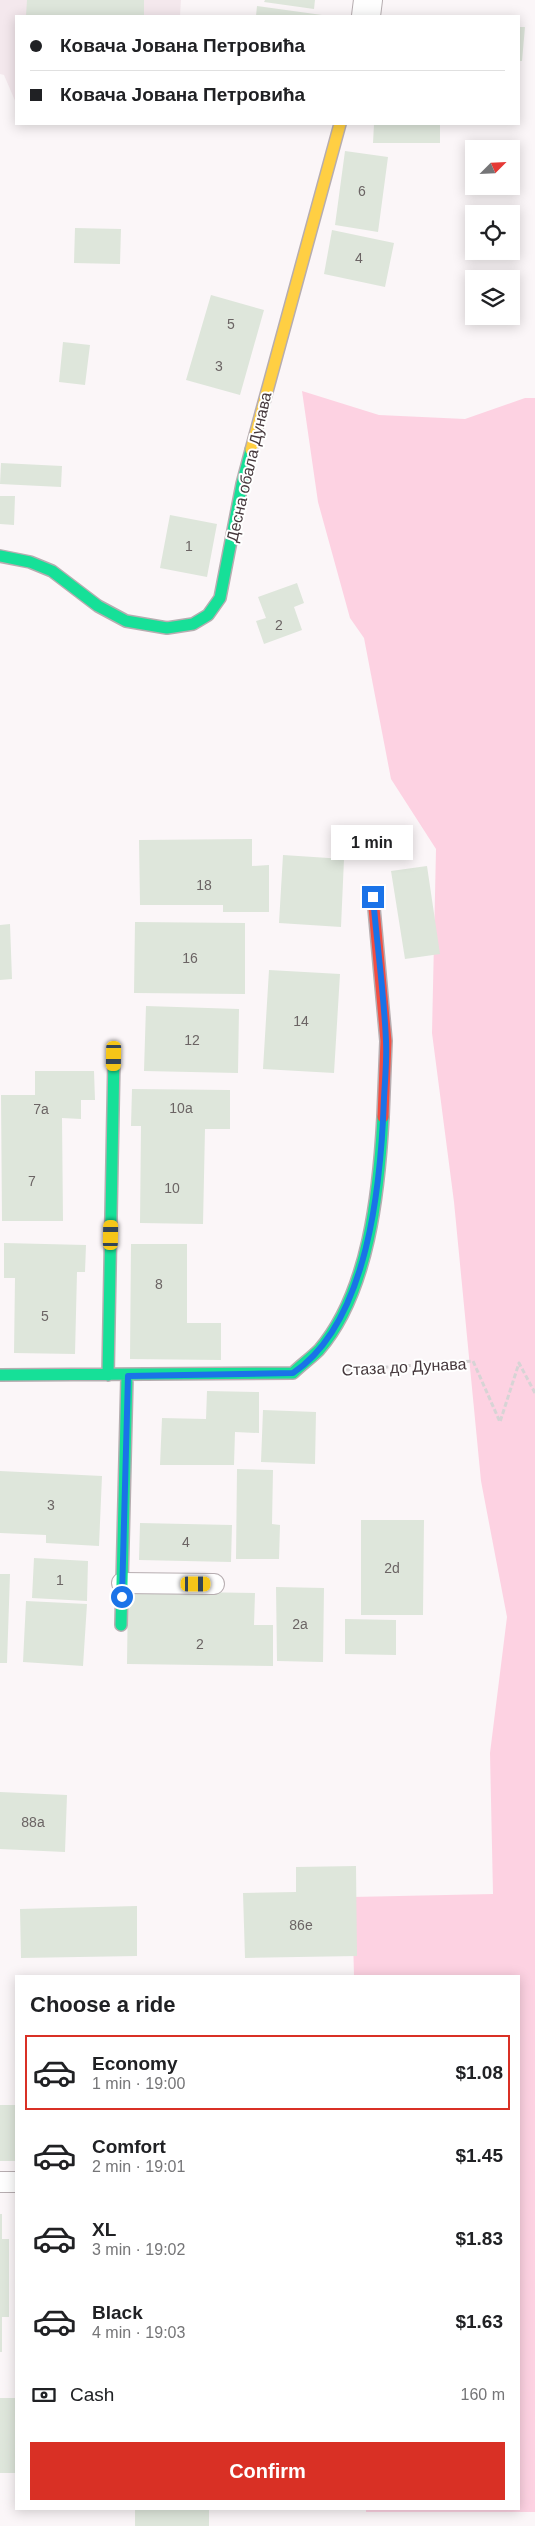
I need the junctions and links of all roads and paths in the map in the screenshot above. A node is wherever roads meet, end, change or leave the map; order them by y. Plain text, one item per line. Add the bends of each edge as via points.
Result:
1 (368, 0) edge
2 (366, 15) edge
3 (340, 125) edge
4 (0, 556) edge
5 (373, 897) dead end
6 (114, 1056) dead end
7 (343, 1370) dead end
8 (0, 1375) edge
9 (108, 1375) junction
10 (128, 1376) junction
11 (535, 1393) edge
12 (122, 1584) junction
13 (214, 1584) dead end
14 (121, 1625) dead end
15 (0, 2182) edge
16 (15, 2182) edge

1 - 2 street
3 - 4 street, Десна обала Дунава via 242,484 220,598 214,610 202,620 185,626 134,624 106,612 58,575 39,565
5 - 10 street via 386,1042 383,1126 375,1209 360,1268 345,1307 324,1345 310,1362 293,1373
6 - 9 street
7 - 11 path, Стаза до Дунава via 472,1361 500,1422 519,1363
8 - 9 street
9 - 10 street
10 - 12 street
12 - 13 lane
12 - 14 street
15 - 16 lane

